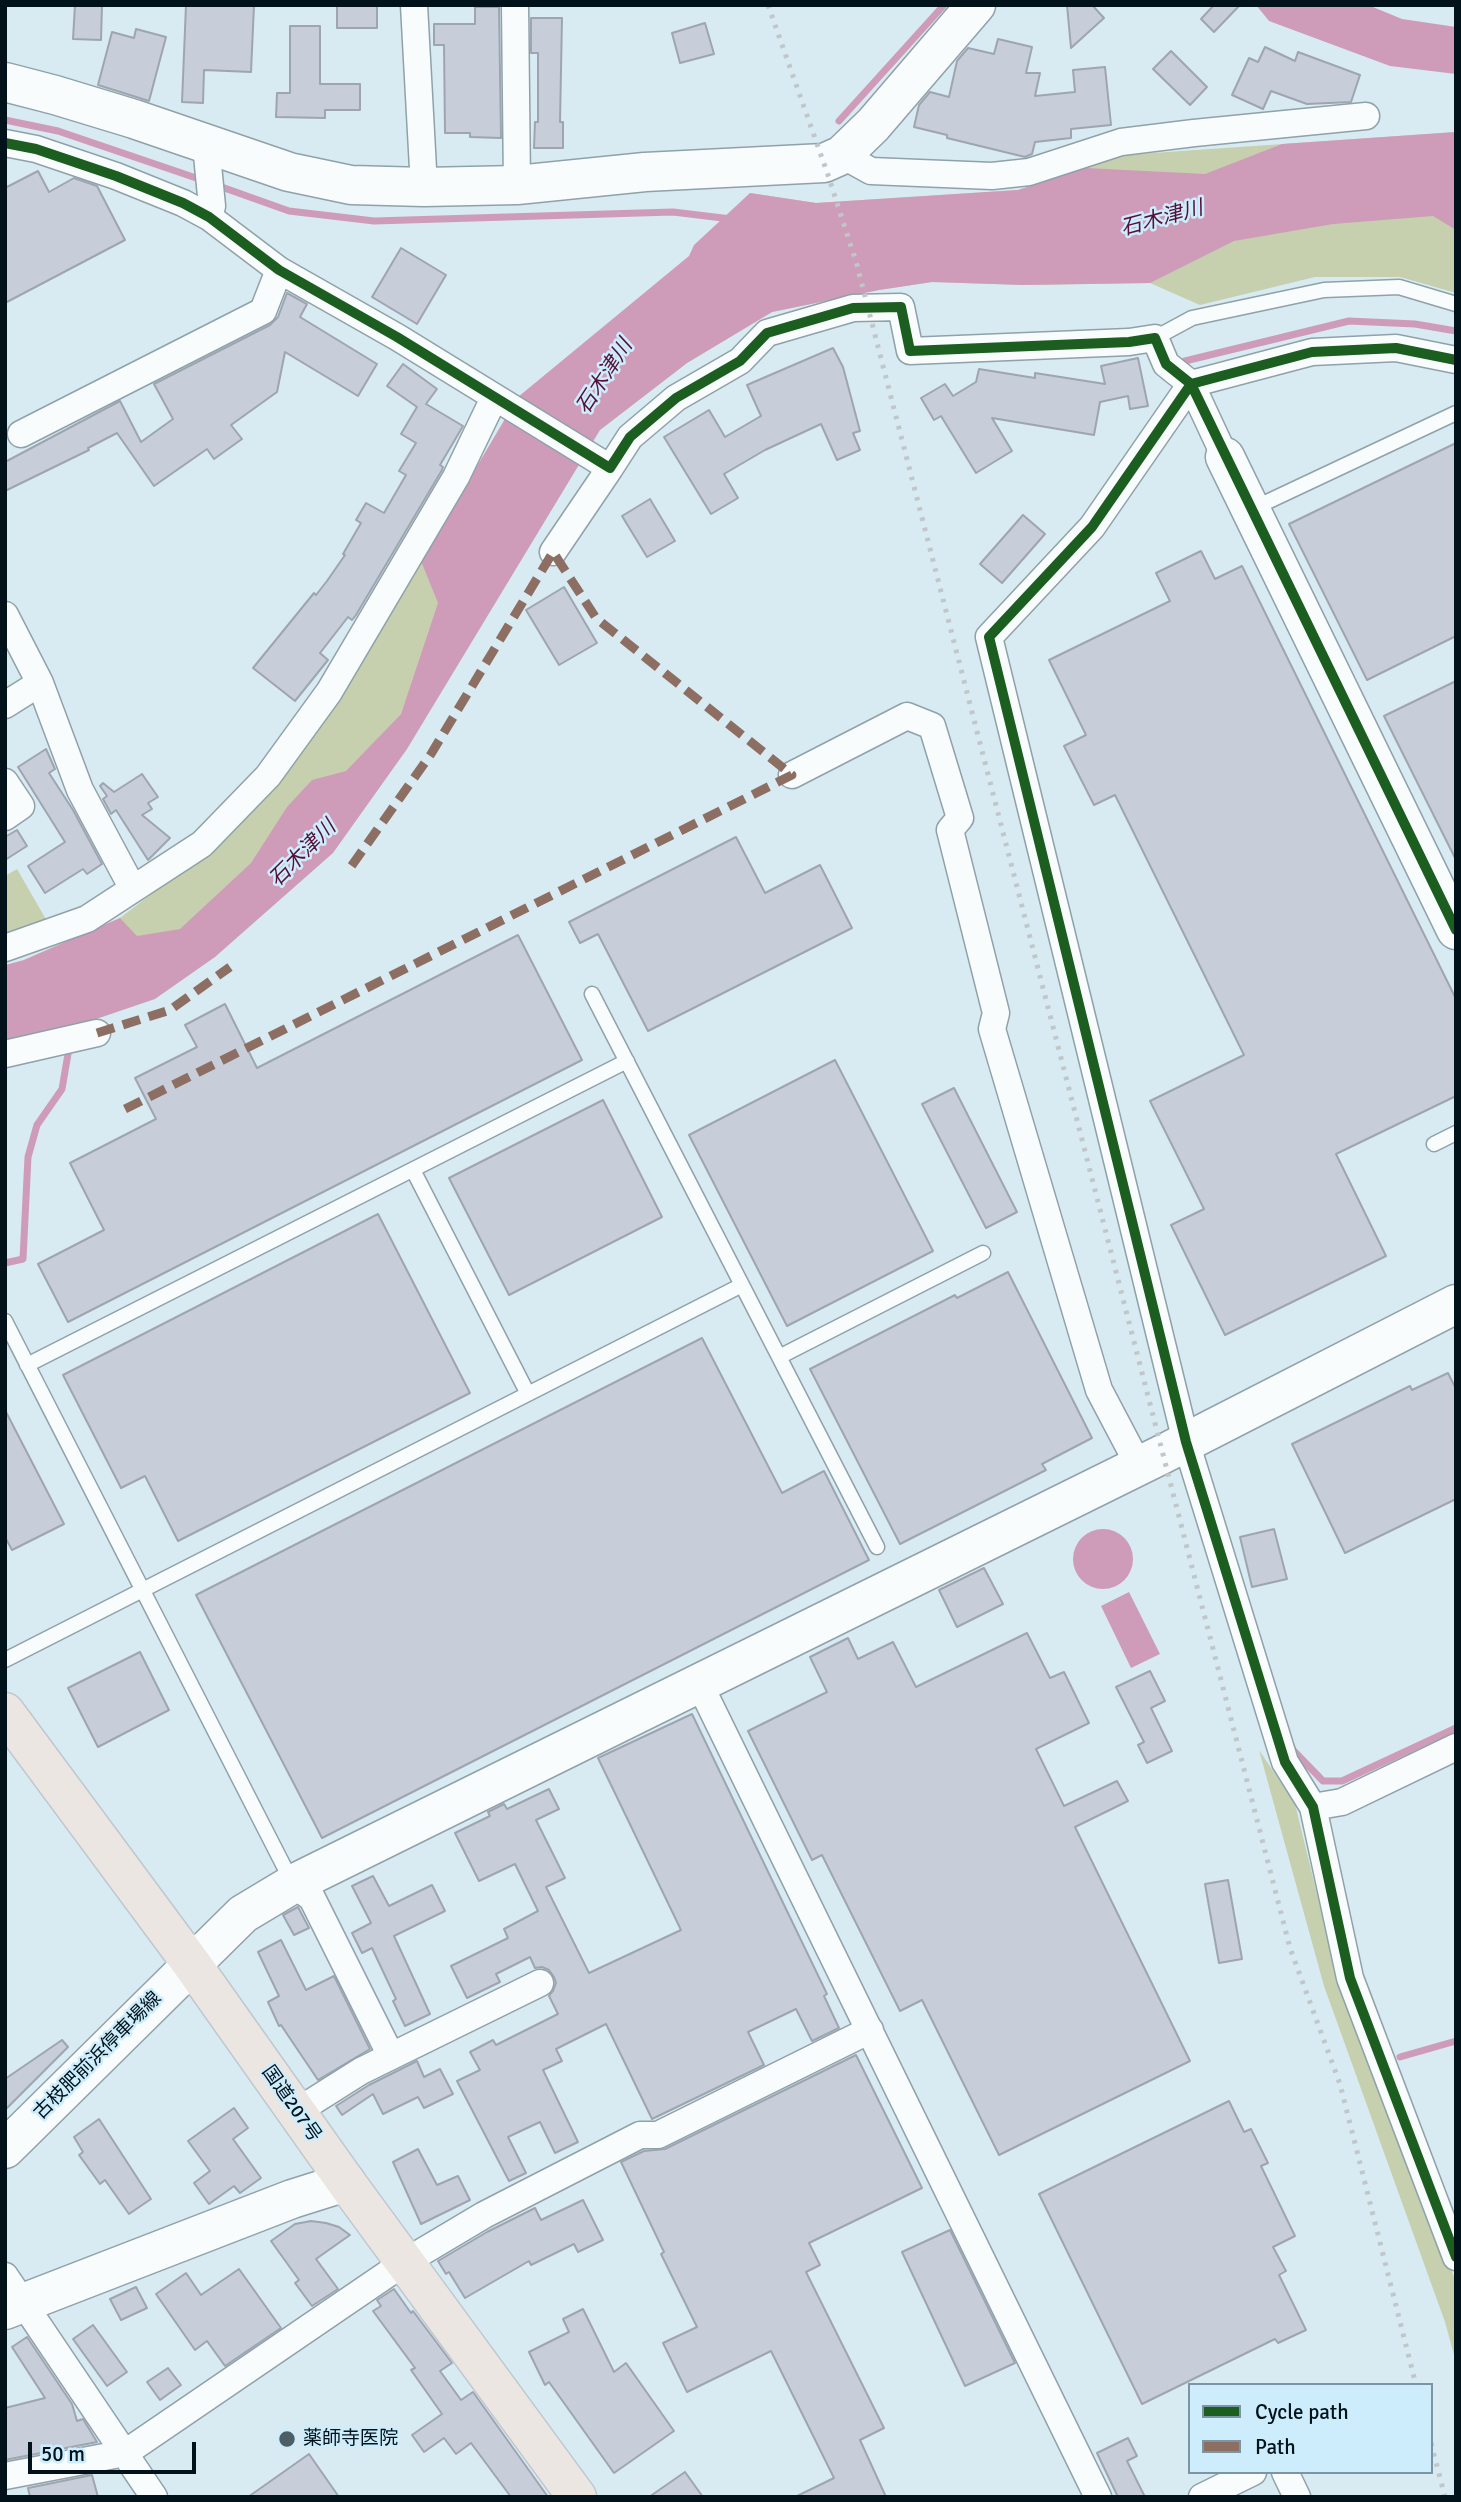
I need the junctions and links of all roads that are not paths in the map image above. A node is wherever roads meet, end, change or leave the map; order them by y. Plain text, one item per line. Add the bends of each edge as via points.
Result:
1 (414, 5) edge
2 (515, 5) edge
3 (976, 5) edge
4 (5, 82) edge
5 (1366, 116) dead end
6 (5, 144) edge
7 (207, 152) junction
8 (842, 155) junction
9 (517, 185) junction
10 (424, 187) junction
11 (211, 212) junction
12 (279, 270) junction
13 (1456, 304) edge
14 (1155, 338) junction
15 (1456, 360) edge
16 (1191, 384) junction
17 (498, 401) junction
18 (1456, 413) edge
19 (21, 435) dead end
20 (1225, 457) joint
21 (601, 463) junction
22 (1251, 510) junction
23 (553, 552) dead end
24 (5, 615) edge
25 (40, 683) junction
26 (5, 705) edge
27 (792, 775) dead end
28 (5, 782) edge
29 (5, 817) edge
30 (133, 889) junction
31 (1456, 930) edge
32 (5, 948) edge
33 (592, 993) dead end
34 (97, 1033) dead end
35 (5, 1054) edge
36 (627, 1061) junction
37 (1456, 1133) edge
38 (1434, 1144) dead end
39 (413, 1170) junction
40 (983, 1253) dead end
41 (742, 1285) junction
42 (1456, 1304) edge
43 (5, 1321) edge
44 (779, 1357) junction
45 (27, 1365) junction
46 (528, 1394) junction
47 (1185, 1442) junction
48 (1139, 1465) junction
49 (877, 1547) dead end
50 (142, 1590) junction
51 (5, 1660) edge
52 (699, 1683) junction
53 (5, 1712) edge
54 (1456, 1747) edge
55 (1313, 1807) junction
56 (293, 1884) junction
57 (191, 1964) junction
58 (540, 1983) dead end
59 (870, 2030) junction
60 (391, 2056) junction
61 (296, 2112) junction
62 (5, 2149) edge
63 (346, 2182) junction
64 (1456, 2257) edge
65 (405, 2262) junction
66 (11, 2297) edge
67 (125, 2453) junction
68 (1249, 2474) edge
69 (1287, 2474) edge
70 (5, 2476) edge
71 (154, 2497) edge
72 (577, 2497) edge
73 (1098, 2497) edge
74 (1202, 2497) edge
75 (1297, 2497) edge

1 - 10 street
2 - 9 street
3 - 8 street
4 - 7 street via 55,95
5 - 8 street via 1121,142 1028,172 992,176 870,171
6 - 11 street via 36,149
7 - 10 street via 351,185
7 - 11 street
8 - 9 street via 824,163 645,172
9 - 10 street
11 - 12 street
12 - 17 street
12 - 19 street via 263,311
13 - 14 lane via 1399,288 1324,290 1192,318
14 - 16 street via 1166,364
14 - 21 street via 910,351 901,307 853,308 767,333 740,361 676,398
15 - 16 street via 1396,348 1312,352
16 - 20 street
16 - 47 street via 1092,527 989,637
17 - 21 street
17 - 30 street via 329,692 268,776 202,844
18 - 22 lane
20 - 22 street
21 - 23 street
22 - 31 street
24 - 25 street
25 - 26 street
25 - 30 street via 80,790
27 - 48 street via 907,716 932,726 960,818 950,830 996,1013 992,1029 1099,1390
28 - 29 street via 20,806
30 - 32 street via 87,919
33 - 36 lane
34 - 35 street
36 - 39 lane
36 - 41 lane
37 - 38 lane
39 - 45 lane
39 - 46 lane
40 - 44 lane
41 - 44 lane
41 - 46 lane
42 - 47 street, 古枝肥前浜停車場線
43 - 45 lane
44 - 49 lane
45 - 50 lane
46 - 50 lane
47 - 48 street, 古枝肥前浜停車場線
47 - 55 street via 1285,1762
48 - 52 street, 古枝肥前浜停車場線
50 - 51 lane
50 - 56 lane
52 - 56 street, 古枝肥前浜停車場線
52 - 59 street
53 - 57 highway, 国道207号
54 - 55 street via 1342,1802
55 - 64 street via 1349,1978
56 - 57 street, 古枝肥前浜停車場線 via 243,1914
56 - 60 street via 312,1898
57 - 61 highway, 国道207号
57 - 62 street, 古枝肥前浜停車場線
58 - 60 street
59 - 65 street via 658,2136 640,2135 484,2215
59 - 73 street
60 - 61 street
61 - 63 highway, 国道207号
63 - 65 highway, 国道207号
63 - 66 street
65 - 67 street
65 - 72 highway, 国道207号
66 - 67 street
67 - 70 street
67 - 71 street
68 - 74 street
69 - 75 street

